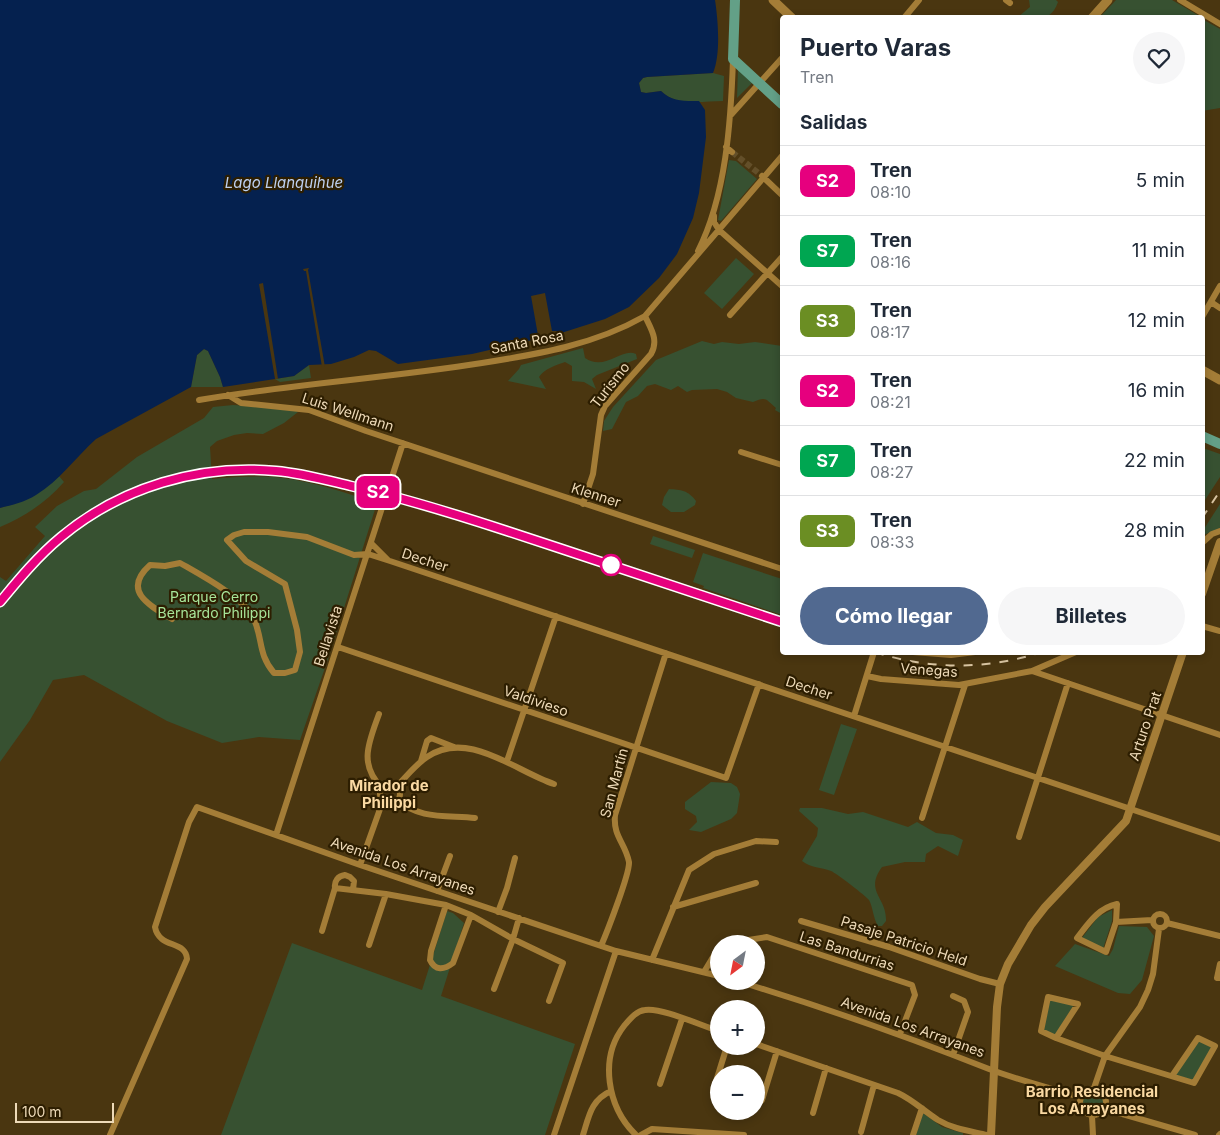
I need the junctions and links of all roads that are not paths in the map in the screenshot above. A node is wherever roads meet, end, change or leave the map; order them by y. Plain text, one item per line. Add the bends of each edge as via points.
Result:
1 (735, 0) edge
2 (773, 0) edge
3 (919, 0) edge
4 (1108, 0) edge
5 (1180, 0) edge
6 (789, 15) edge
7 (906, 15) edge
8 (1095, 15) edge
9 (1220, 24) edge
10 (734, 55) junction
11 (780, 60) edge
12 (762, 81) junction
13 (780, 94) edge
14 (780, 102) edge
15 (730, 116) junction
16 (726, 147) junction
17 (732, 152) tunnel mouth
18 (780, 158) edge
19 (762, 176) junction
20 (780, 193) edge
21 (714, 213) junction
22 (719, 230) junction
23 (780, 259) edge
24 (692, 261) junction
25 (768, 273) junction
26 (780, 284) edge
27 (1220, 286) edge
28 (1211, 302) junction
29 (1220, 308) edge
30 (1205, 312) edge
31 (730, 315) dead end
32 (645, 316) junction
33 (1205, 372) edge
34 (1220, 380) edge
35 (227, 395) junction
36 (199, 400) dead end
37 (1205, 437) edge
38 (403, 443) junction
39 (1220, 444) edge
40 (741, 452) dead end
41 (780, 464) edge
42 (583, 504) junction
43 (1220, 531) edge
44 (1205, 540) edge
45 (1220, 542) edge
46 (371, 543) junction
47 (368, 554) junction
48 (390, 561) junction
49 (780, 568) edge
50 (1205, 585) edge
51 (556, 616) junction
52 (172, 619) dead end
53 (1205, 627) edge
54 (1220, 631) edge
55 (338, 647) junction
56 (666, 653) junction
57 (873, 655) edge
58 (1069, 655) edge
59 (1182, 655) edge
60 (1032, 671) junction
61 (867, 676) junction
62 (1068, 683) junction
63 (759, 684) junction
64 (965, 685) junction
65 (524, 710) junction
66 (379, 714) dead end
67 (1162, 715) junction
68 (854, 716) junction
69 (1220, 735) edge
70 (945, 746) junction
71 (455, 747) junction
72 (636, 748) junction
73 (507, 761) junction
74 (421, 762) junction
75 (1038, 777) junction
76 (554, 784) dead end
77 (396, 787) junction
78 (382, 788) junction
79 (398, 799) junction
80 (385, 802) junction
81 (1131, 808) junction
82 (475, 818) dead end
83 (922, 818) dead end
84 (276, 835) junction
85 (1019, 836) dead end
86 (1220, 839) edge
87 (776, 842) dead end
88 (450, 856) dead end
89 (515, 858) dead end
90 (360, 865) junction
91 (756, 883) dead end
92 (335, 888) junction
93 (353, 890) junction
94 (437, 891) junction
95 (386, 894) junction
96 (446, 905) junction
97 (673, 907) junction
98 (498, 912) junction
99 (471, 915) junction
100 (518, 918) junction
101 (1152, 920) junction
102 (801, 921) dead end
103 (1116, 922) junction
104 (1168, 923) junction
105 (1159, 929) junction
106 (322, 931) dead end
107 (1220, 936) edge
108 (765, 937) edge
109 (513, 939) junction
110 (369, 945) dead end
111 (601, 946) junction
112 (616, 951) junction
113 (652, 960) junction
114 (710, 962) edge
115 (1220, 964) edge
116 (704, 972) junction
117 (710, 974) edge
118 (1220, 978) edge
119 (1000, 984) junction
120 (494, 989) dead end
121 (765, 989) edge
122 (953, 996) dead end
123 (549, 1001) dead end
124 (682, 1019) junction
125 (710, 1029) edge
126 (900, 1034) junction
127 (1056, 1038) junction
128 (765, 1047) edge
129 (777, 1051) junction
130 (953, 1055) junction
131 (1105, 1056) junction
132 (826, 1068) junction
133 (994, 1070) junction
134 (1172, 1076) junction
135 (660, 1084) dead end
136 (874, 1085) junction
137 (1094, 1088) junction
138 (765, 1090) edge
139 (611, 1091) junction
140 (1080, 1097) junction
141 (922, 1108) junction
142 (1105, 1109) junction
143 (812, 1113) dead end
144 (1092, 1116) junction
145 (861, 1132) dead end
146 (966, 1133) edge
147 (110, 1135) edge
148 (554, 1135) edge
149 (582, 1135) edge
150 (636, 1135) edge
151 (641, 1135) edge
152 (744, 1135) edge
153 (913, 1135) edge
154 (987, 1135) edge
155 (992, 1135) edge
156 (1093, 1135) edge
157 (1195, 1135) edge

1 - 10 main road
2 - 6 main road
3 - 7 street
4 - 8 main road
5 - 9 street
10 - 12 main road
10 - 15 street
11 - 12 street
12 - 13 main road
12 - 14 main road
12 - 15 street
15 - 16 street
16 - 17 street
16 - 21 street
18 - 19 street, Santa Rosa
19 - 20 street
19 - 22 street, Santa Rosa
21 - 22 street via 714,222
21 - 24 street
22 - 24 street, Santa Rosa
22 - 25 street
23 - 25 street
24 - 32 street, Santa Rosa
25 - 26 street
25 - 31 street
27 - 28 street
28 - 29 street
28 - 30 street
32 - 35 street, Santa Rosa via 622,329 575,345 534,354
32 - 42 street, Turismo via 655,337 654,348 601,414 593,474
33 - 34 main road
35 - 36 street, Santa Rosa
35 - 38 street, Luis Wellmann via 241,403 309,410
37 - 39 main road
38 - 42 street, Klenner
38 - 46 street, Bellavista
40 - 41 street
42 - 49 street, Klenner
43 - 44 street
45 - 50 street
46 - 47 street, Bellavista
46 - 48 street, Decher
47 - 48 street, Decher
47 - 52 street, Decher via 354,555 307,537 268,532 244,532 227,540 246,561 285,584 300,652 295,670 274,674 259,644 254,618 248,609 215,584 180,563 150,565 141,573 138,588 141,596 146,603
47 - 55 street, Bellavista
48 - 51 street, Decher
51 - 56 street, Decher
51 - 65 street
53 - 54 street
55 - 65 street, Valdivieso
55 - 84 street, Bellavista
56 - 63 street, Decher
56 - 72 street, San Martín
57 - 61 street
58 - 60 street, Venegas
59 - 67 street, Arturo Prat
60 - 62 street
60 - 64 street, Venegas
61 - 64 street, Venegas
61 - 68 street
62 - 67 street
62 - 75 street
63 - 68 street, Decher
63 - 72 street, Valdivieso via 726,778
64 - 70 street
65 - 72 street, Valdivieso
65 - 73 street
66 - 78 street via 367,754 370,771
67 - 69 street
67 - 81 street, Arturo Prat
68 - 70 street, Decher
70 - 75 street, Decher
70 - 83 street
71 - 73 street via 469,748
71 - 74 street via 437,752
71 - 74 street via 431,738 427,741
72 - 111 street, San Martín via 614,825 626,852 629,869
73 - 76 street
74 - 77 street
75 - 81 street, Decher
75 - 85 street
77 - 78 street via 389,784
77 - 79 street
78 - 80 street via 380,794
79 - 80 street via 394,803
79 - 82 street via 405,807 424,814
80 - 90 street
81 - 86 street, Decher
81 - 119 street, Arturo Prat via 1126,821 1030,925
84 - 90 street, Avenida Los Arrayanes
84 - 147 street, Avenida Los Arrayanes via 197,807 189,822 155,927 156,934 182,948 187,959
87 - 97 street via 756,841 714,854 689,870
88 - 94 street
89 - 98 street
90 - 94 street, Avenida Los Arrayanes
91 - 97 street
92 - 93 street
92 - 93 street via 338,878 348,875 354,881
92 - 106 street
93 - 95 street
94 - 98 street, Avenida Los Arrayanes
95 - 96 street
95 - 110 street
96 - 99 street
96 - 99 street via 430,960 440,969 453,963
97 - 113 street
98 - 100 street, Avenida Los Arrayanes
99 - 109 street
100 - 109 street
100 - 111 street, Avenida Los Arrayanes
101 - 103 street
101 - 104 street via 1161,914
101 - 105 street
102 - 119 street, Pasaje Patricio Held via 889,946
103 - 103 street via 1118,904 1108,906 1096,915 1077,938 1106,952
104 - 105 street
104 - 107 street
105 - 131 street via 1148,990 1140,1007
108 - 126 street, Las Bandurrias via 912,986 915,994
109 - 120 street
109 - 123 street via 563,963
111 - 112 street, Avenida Los Arrayanes
112 - 113 street, Avenida Los Arrayanes
112 - 148 street
113 - 116 street, Avenida Los Arrayanes
114 - 116 street
115 - 118 street via 1217,978
116 - 117 street, Avenida Los Arrayanes
119 - 133 street, Arturo Prat
121 - 126 street, Avenida Los Arrayanes
122 - 130 street via 964,1001 968,1012
124 - 125 street
124 - 135 street
124 - 139 street via 657,1010 639,1011 621,1030 611,1050 608,1068
126 - 130 street, Avenida Los Arrayanes
127 - 127 street via 1078,1004 1048,997 1041,1031
127 - 131 street
128 - 129 street
129 - 132 street
129 - 138 street
130 - 133 street, Avenida Los Arrayanes
131 - 134 street
131 - 137 street
132 - 136 street
132 - 143 street
133 - 140 street, Avenida Los Arrayanes
133 - 155 street, Arturo Prat
134 - 134 street via 1198,1038 1215,1046 1194,1083
136 - 141 street via 905,1096
136 - 145 street
137 - 140 street
137 - 142 street via 1104,1094
139 - 149 street via 592,1106
139 - 150 street via 619,1113
140 - 144 street via 1080,1108
141 - 146 street via 944,1124
141 - 153 street
142 - 144 street
142 - 157 street
144 - 156 street
146 - 154 street
151 - 152 street via 652,1129

